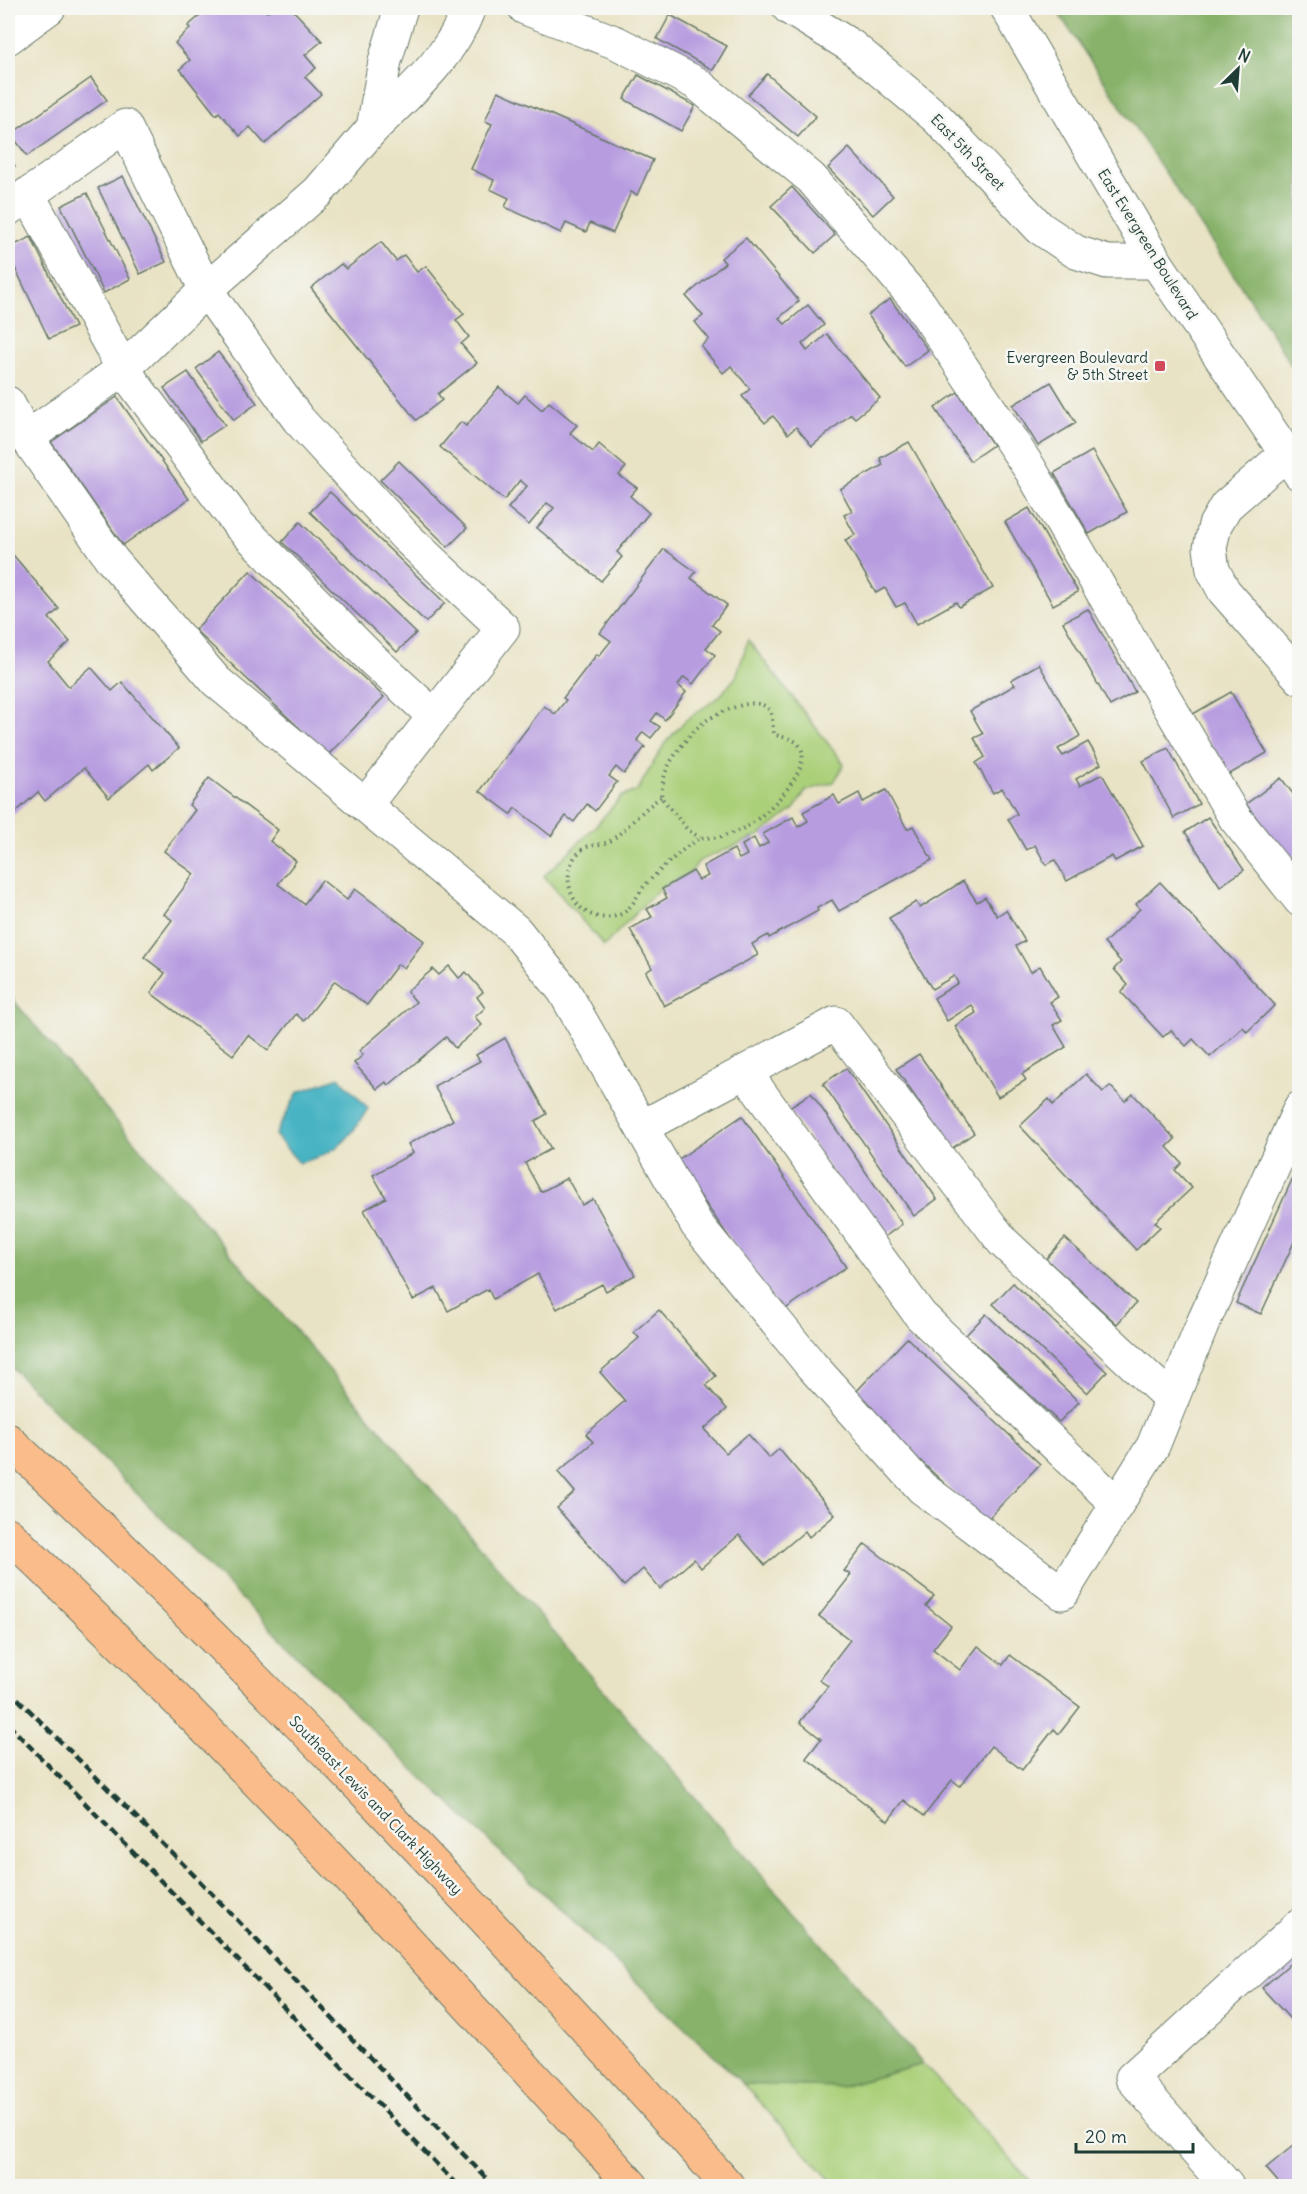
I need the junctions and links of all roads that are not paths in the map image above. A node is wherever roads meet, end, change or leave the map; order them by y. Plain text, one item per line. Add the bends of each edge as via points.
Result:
1 (49, 8) edge
2 (401, 8) edge
3 (469, 8) edge
4 (525, 8) edge
5 (789, 8) edge
6 (1007, 8) edge
7 (8, 38) edge
8 (373, 128) junction
9 (18, 201) edge
10 (1156, 262) junction
11 (206, 290) junction
12 (123, 369) junction
13 (8, 403) edge
14 (27, 438) junction
15 (1293, 464) edge
16 (1299, 678) edge
17 (434, 716) junction
18 (366, 804) junction
19 (1299, 900) edge
20 (746, 1072) junction
21 (1299, 1108) edge
22 (642, 1127) junction
23 (1172, 1400) junction
24 (8, 1440) edge
25 (1118, 1504) junction
26 (8, 1534) edge
27 (1299, 1925) edge
28 (632, 2187) edge
29 (728, 2187) edge
30 (1227, 2187) edge

1 - 7 street
2 - 8 street via 385,61
3 - 8 street via 463,25 432,71
4 - 19 street via 617,43 696,83 812,178 926,314 1030,469 1235,818
5 - 10 street, East 5th Street via 850,46 937,118 1040,228 1076,252 1107,262
6 - 10 street, East Evergreen Boulevard
8 - 11 street via 318,192
9 - 11 street via 124,126
9 - 12 street
10 - 15 street, East Evergreen Boulevard
11 - 12 street
11 - 17 street via 298,419 406,537 503,628
12 - 14 street
12 - 17 street via 239,525
13 - 14 street
14 - 18 street via 112,560 216,681
15 - 16 street via 1226,506 1215,525 1210,548 1213,570 1224,591
17 - 18 street
18 - 22 street via 516,931 564,991
20 - 22 street
20 - 23 street via 836,1023 1003,1242
20 - 25 street via 920,1315
21 - 23 street
22 - 25 street via 697,1225 812,1366 922,1488 1062,1593
23 - 25 street via 1153,1446
24 - 29 highway, Southeast Lewis and Clark Highway via 90,1516 331,1757 561,1998
26 - 28 highway via 283,1806 474,2010
27 - 30 street via 1132,2079

